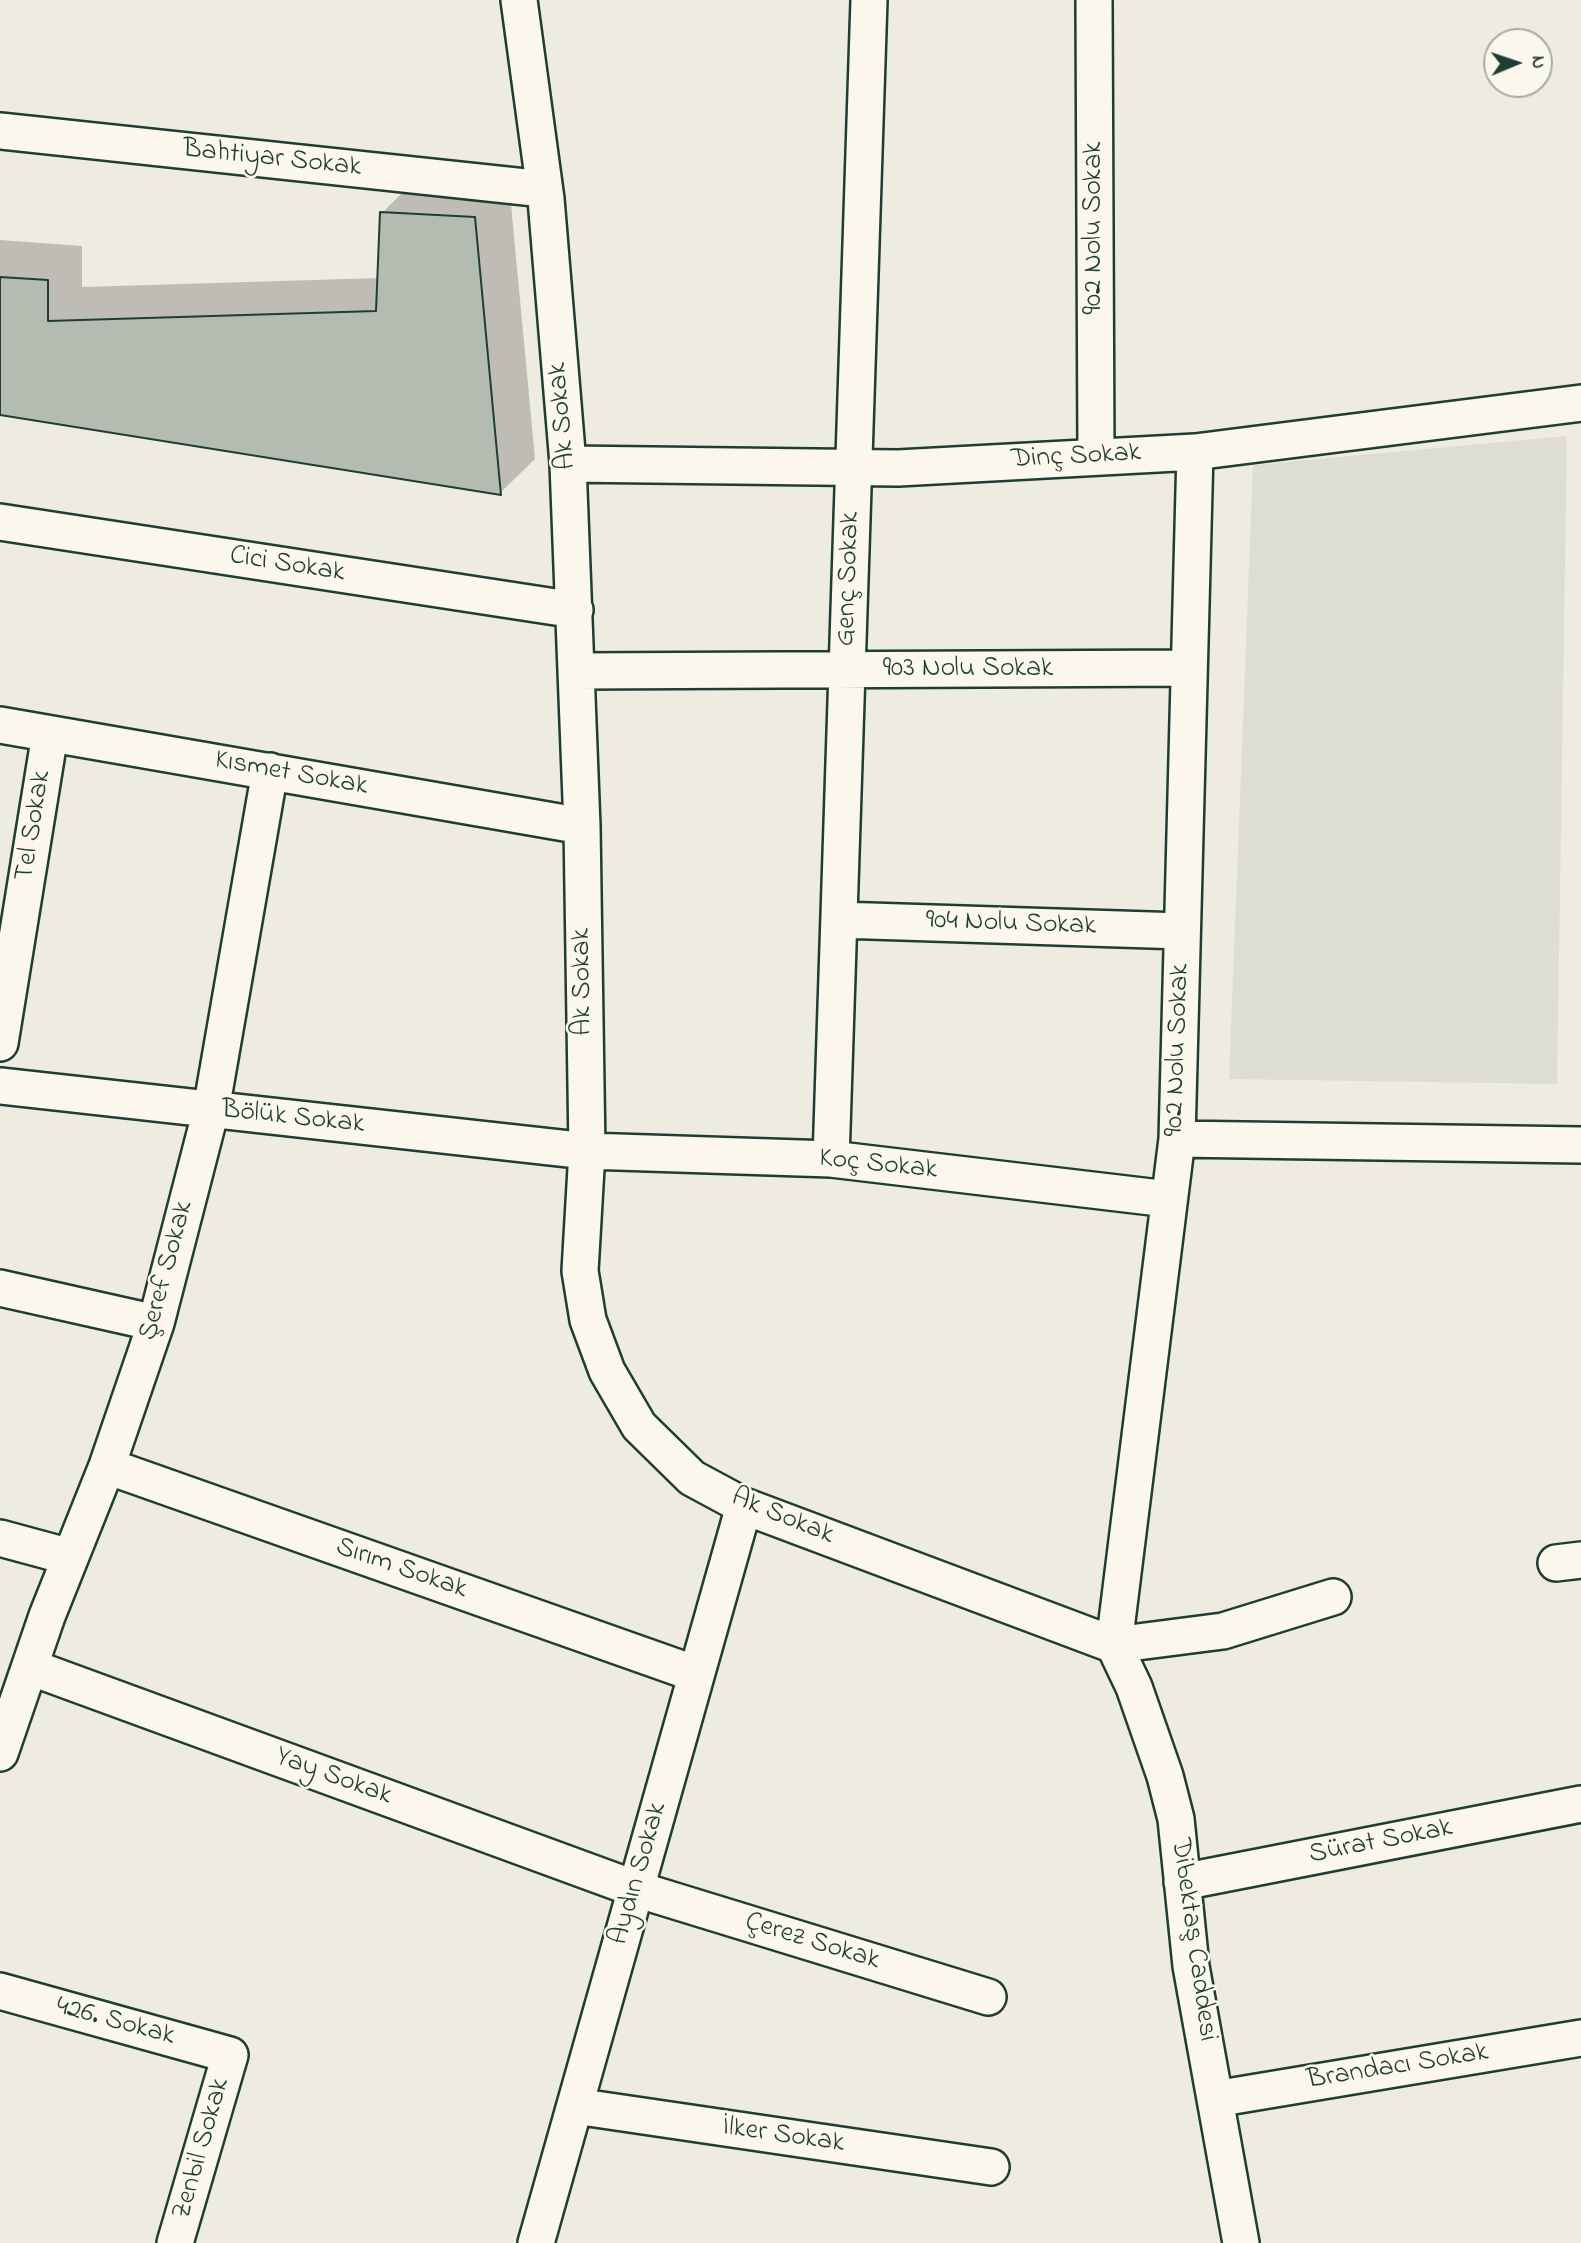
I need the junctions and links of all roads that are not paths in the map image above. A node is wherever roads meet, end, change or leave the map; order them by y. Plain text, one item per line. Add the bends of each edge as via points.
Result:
1 (519, 0) edge
2 (869, 0) edge
3 (1094, 0) edge
4 (0, 131) edge
5 (544, 189) junction
6 (1581, 403) edge
7 (1195, 452) junction
8 (1096, 457) junction
9 (568, 464) junction
10 (854, 468) junction
11 (0, 522) edge
12 (575, 610) junction
13 (1189, 668) junction
14 (847, 670) junction
15 (578, 671) junction
16 (0, 725) edge
17 (50, 734) junction
18 (270, 772) junction
19 (582, 826) junction
20 (839, 920) junction
21 (1182, 931) junction
22 (0, 1043) edge
23 (0, 1086) edge
24 (211, 1110) junction
25 (1177, 1139) junction
26 (1581, 1145) edge
27 (587, 1151) junction
28 (831, 1159) junction
29 (1168, 1199) junction
30 (0, 1288) edge
31 (156, 1323) junction
32 (107, 1466) junction
33 (744, 1506) junction
34 (0, 1538) edge
35 (70, 1557) junction
36 (1333, 1597) dead end
37 (1114, 1645) junction
38 (30, 1667) junction
39 (696, 1674) junction
40 (0, 1753) edge
41 (1581, 1804) edge
42 (1182, 1882) junction
43 (636, 1889) junction
44 (0, 1991) edge
45 (988, 1997) dead end
46 (1581, 2038) edge
47 (230, 2054) joint
48 (1215, 2099) junction
49 (575, 2106) junction
50 (991, 2167) dead end
51 (175, 2243) edge
52 (536, 2243) edge
53 (1241, 2243) edge

1 - 5 street, Ak Sokak
2 - 10 street, Genç Sokak
3 - 8 street, 902 Nolu Sokak
4 - 5 street, Bahtiyar Sokak
5 - 9 street, Ak Sokak
6 - 7 street, Dinç Sokak
7 - 8 street, Dinç Sokak
7 - 13 street, 902 Nolu Sokak
8 - 10 street, Dinç Sokak
9 - 10 street, Dinç Sokak
9 - 12 street, Ak Sokak
10 - 14 street, Genç Sokak
11 - 12 street, Cici Sokak
12 - 15 street, Ak Sokak
13 - 14 street, 903 Nolu Sokak
13 - 21 street, 902 Nolu Sokak
14 - 15 street, 903 Nolu Sokak
14 - 20 street, Genç Sokak
15 - 19 street, Ak Sokak
16 - 17 street, Kısmet Sokak
17 - 18 street, Kısmet Sokak
17 - 22 street, Tel Sokak
18 - 19 street, Kısmet Sokak
18 - 24 street, Şeref Sokak
19 - 27 street, Ak Sokak
20 - 21 street, 904 Nolu Sokak
20 - 28 street, Genç Sokak
21 - 25 street, 902 Nolu Sokak
23 - 24 street, Bölük Sokak
24 - 27 street, Bölük Sokak
24 - 31 street, Şeref Sokak
25 - 26 street
25 - 29 street, 902 Nolu Sokak
27 - 28 street, Koç Sokak
27 - 33 street, Ak Sokak via 580,1271 588,1320 607,1371 639,1426 692,1478
28 - 29 street, Koç Sokak
29 - 37 street, 902 Nolu Sokak
30 - 31 street
31 - 32 street, Şeref Sokak
32 - 35 street, Şeref Sokak
32 - 39 street, Sırım Sokak
33 - 37 street, Ak Sokak
33 - 39 street, Aydın Sokak
34 - 35 street
35 - 38 street, Şeref Sokak
36 - 37 street via 1223,1631
37 - 42 street, Dibektaş Caddesi via 1165,1776 1176,1819
38 - 40 street, Şeref Sokak
38 - 43 street, Yay Sokak
39 - 43 street, Aydın Sokak
41 - 42 street, Sürat Sokak
42 - 48 street, Dibektaş Caddesi via 1191,1966
43 - 45 street, Çerez Sokak
43 - 49 street, Aydın Sokak
44 - 47 street, 426. Sokak
46 - 48 street, Brandacı Sokak
47 - 51 street, Zenbil Sokak
48 - 53 street, Dibektaş Caddesi
49 - 50 street, İlker Sokak
49 - 52 street, Aydın Sokak

